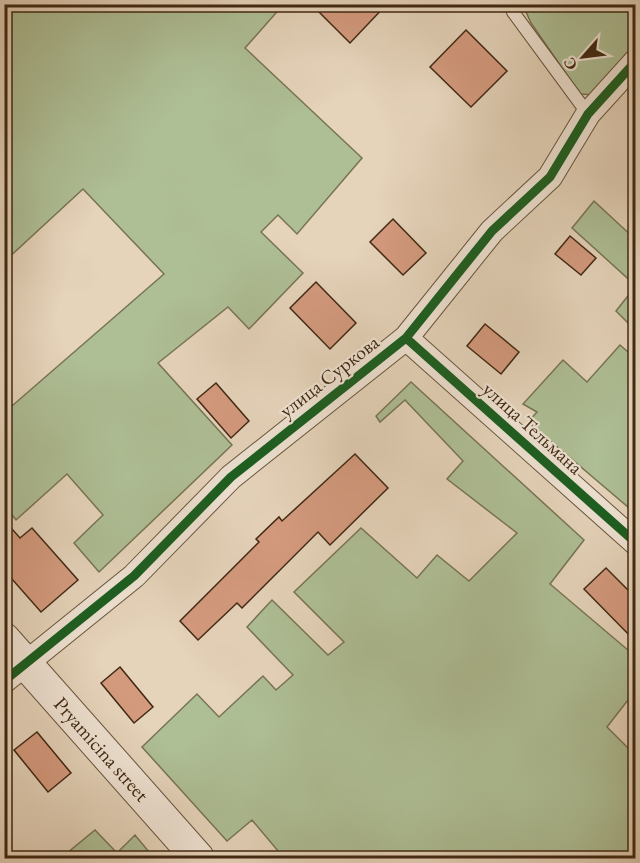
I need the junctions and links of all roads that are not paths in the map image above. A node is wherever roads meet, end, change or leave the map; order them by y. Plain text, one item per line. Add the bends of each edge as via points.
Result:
1 (511, 4) edge
2 (636, 61) edge
3 (588, 114) junction
4 (406, 338) junction
5 (636, 543) edge
6 (4, 639) edge
7 (15, 672) edge
8 (198, 858) edge

1 - 3 lane
2 - 3 street, улица Суркова
3 - 4 street, улица Суркова via 550,177 492,231
4 - 5 street, улица Тельмана
4 - 7 street, улица Суркова via 231,477 134,576
6 - 7 street, Pryamicina street
7 - 8 street, Pryamicina street

